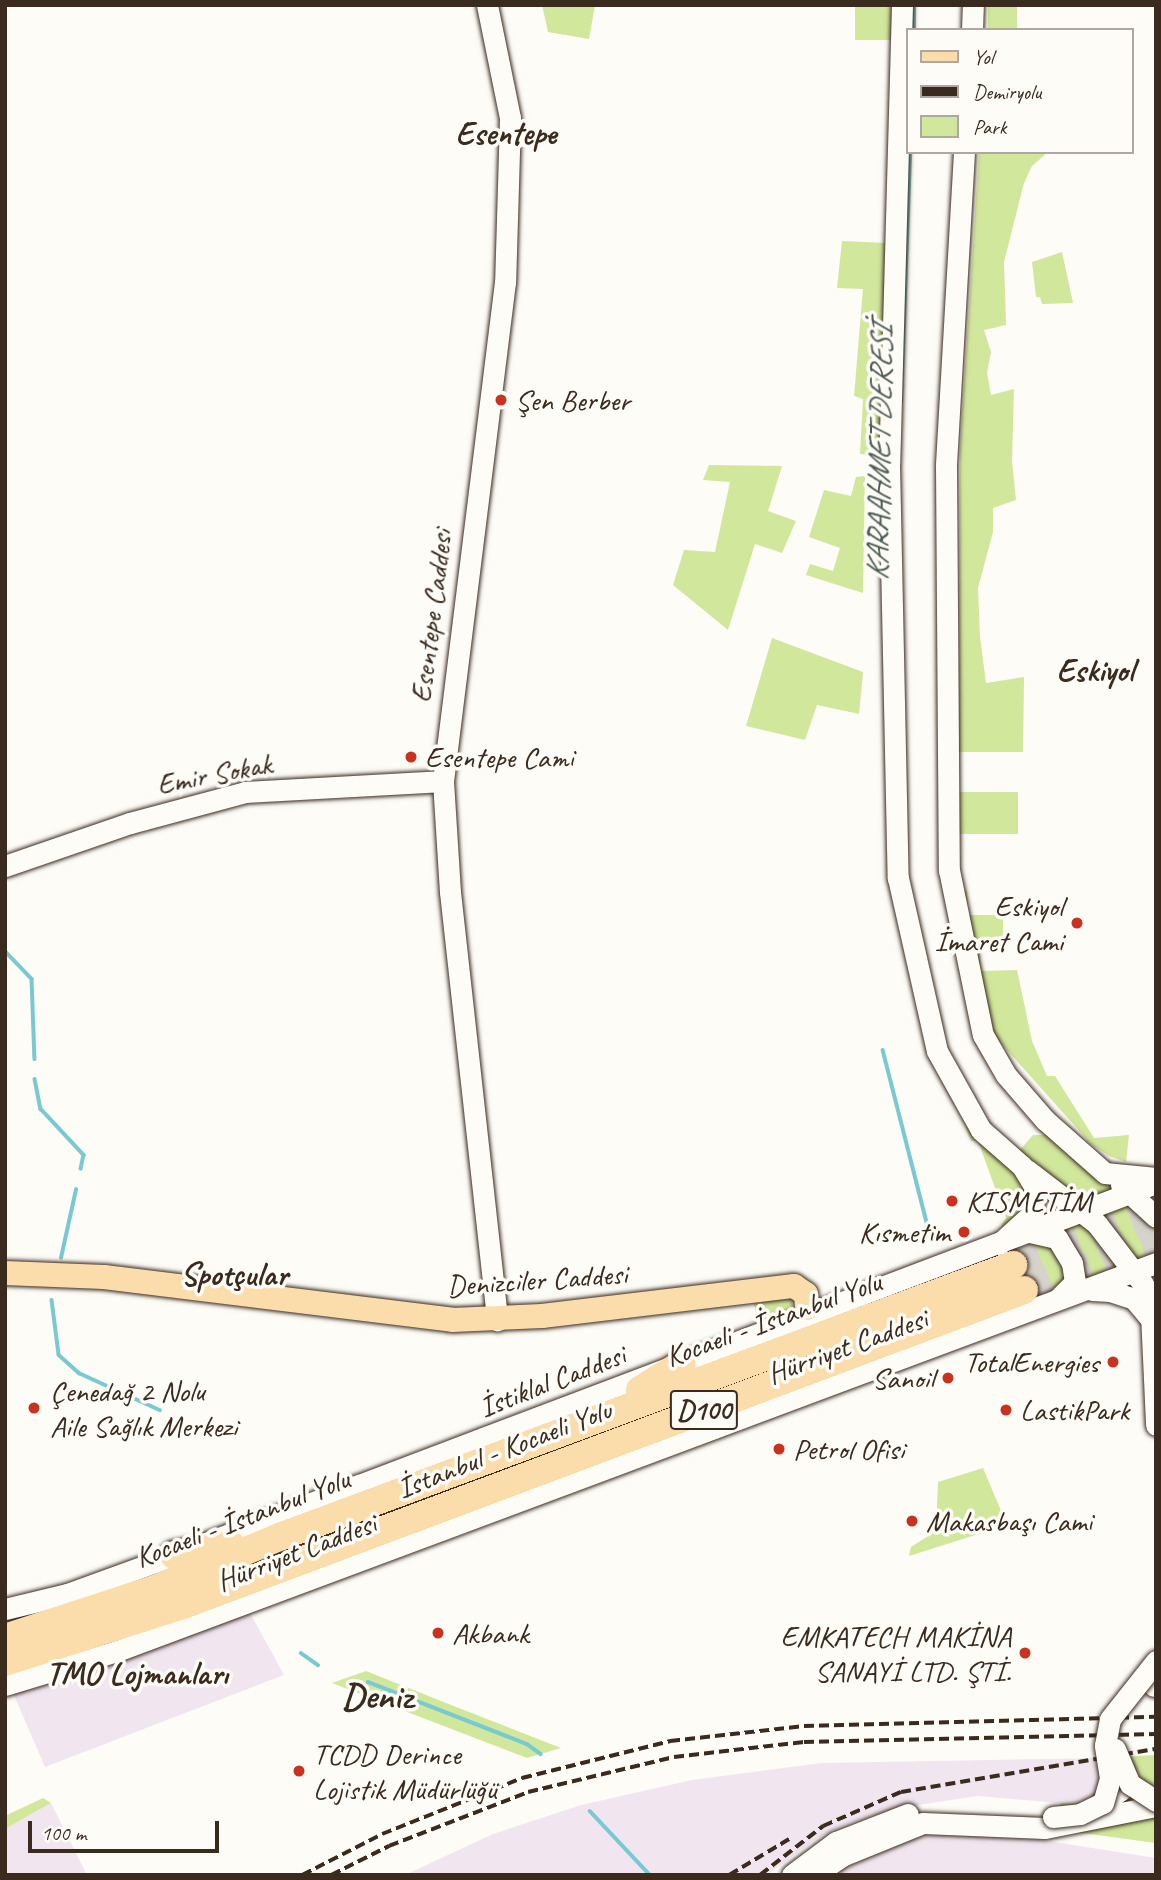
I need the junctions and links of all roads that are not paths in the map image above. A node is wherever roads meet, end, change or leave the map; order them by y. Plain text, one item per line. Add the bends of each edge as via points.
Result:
1 (487, 5) edge
2 (902, 5) edge
3 (973, 5) edge
4 (972, 28) edge
5 (964, 154) edge
6 (443, 781) junction
7 (5, 866) edge
8 (1022, 1166) junction
9 (1105, 1173) junction
10 (1156, 1180) edge
11 (1144, 1205) edge
12 (1098, 1210) junction
13 (1030, 1232) junction
14 (1141, 1264) edge
15 (5, 1273) edge
16 (1020, 1276) junction
17 (1085, 1291) junction
18 (801, 1315) junction
19 (1151, 1319) junction
20 (498, 1320) junction
21 (682, 1364) junction
22 (587, 1423) junction
23 (1156, 1424) edge
24 (680, 1438) junction
25 (474, 1516) junction
26 (384, 1530) junction
27 (282, 1536) junction
28 (174, 1555) junction
29 (5, 1609) edge
30 (5, 1638) edge
31 (1156, 1661) edge
32 (5, 1662) edge
33 (5, 1685) edge
34 (1155, 1685) edge
35 (1122, 1772) junction
36 (1102, 1803) junction
37 (1156, 1804) edge
38 (1049, 1823) junction
39 (792, 1875) edge
40 (814, 1875) edge

1 - 6 street, Esentepe Caddesi via 511,138 505,282
2 - 8 street via 889,464 898,878 937,1051 981,1130
3 - 4 street
5 - 9 street via 946,466 949,870 983,1035 1006,1075 1045,1120
6 - 7 street, Emir Sokak via 246,792 130,823
6 - 20 street, Esentepe Caddesi via 450,892
8 - 12 street
8 - 16 street via 1035,1188 1036,1205 1027,1220
9 - 10 street
9 - 11 street
10 - 11 street
11 - 12 street
12 - 13 street, İstiklal Caddesi
12 - 14 street
13 - 16 street, İstiklal Caddesi
13 - 16 street via 1057,1238 1075,1282 1064,1295
14 - 17 street, Hürriyet Caddesi
14 - 19 street
15 - 20 main road, Denizciler Caddesi via 104,1277 420,1318
16 - 17 street, Hürriyet Caddesi
16 - 18 street, İstiklal Caddesi
16 - 22 highway, Kocaeli - İstanbul Yolu / D100
16 - 24 street, Hürriyet Caddesi
16 - 26 highway, İstanbul - Kocaeli Yolu / D100
17 - 19 street via 1110,1291 1134,1299
17 - 24 street via 1073,1308 1031,1324 704,1440
18 - 20 main road, Denizciler Caddesi via 803,1289 794,1286
18 - 21 street, İstiklal Caddesi
19 - 23 street
21 - 22 highway
21 - 28 street, İstiklal Caddesi
22 - 27 highway, Kocaeli - İstanbul Yolu / D100
24 - 25 street, Hürriyet Caddesi
25 - 26 highway
25 - 33 street, Hürriyet Caddesi via 117,1651
26 - 32 highway, İstanbul - Kocaeli Yolu / D100 via 107,1632
27 - 28 highway
27 - 30 highway, Kocaeli - İstanbul Yolu / D100 via 155,1589
28 - 29 street, İstiklal Caddesi via 67,1594
31 - 36 street, bridge via 1118,1705 1106,1727 1110,1778
34 - 35 street, bridge via 1134,1698 1117,1726 1115,1750
35 - 36 street via 1121,1790
35 - 37 street, bridge
36 - 38 street, bridge
37 - 38 street
38 - 39 street via 919,1811 836,1842
38 - 40 street via 923,1824 844,1854

